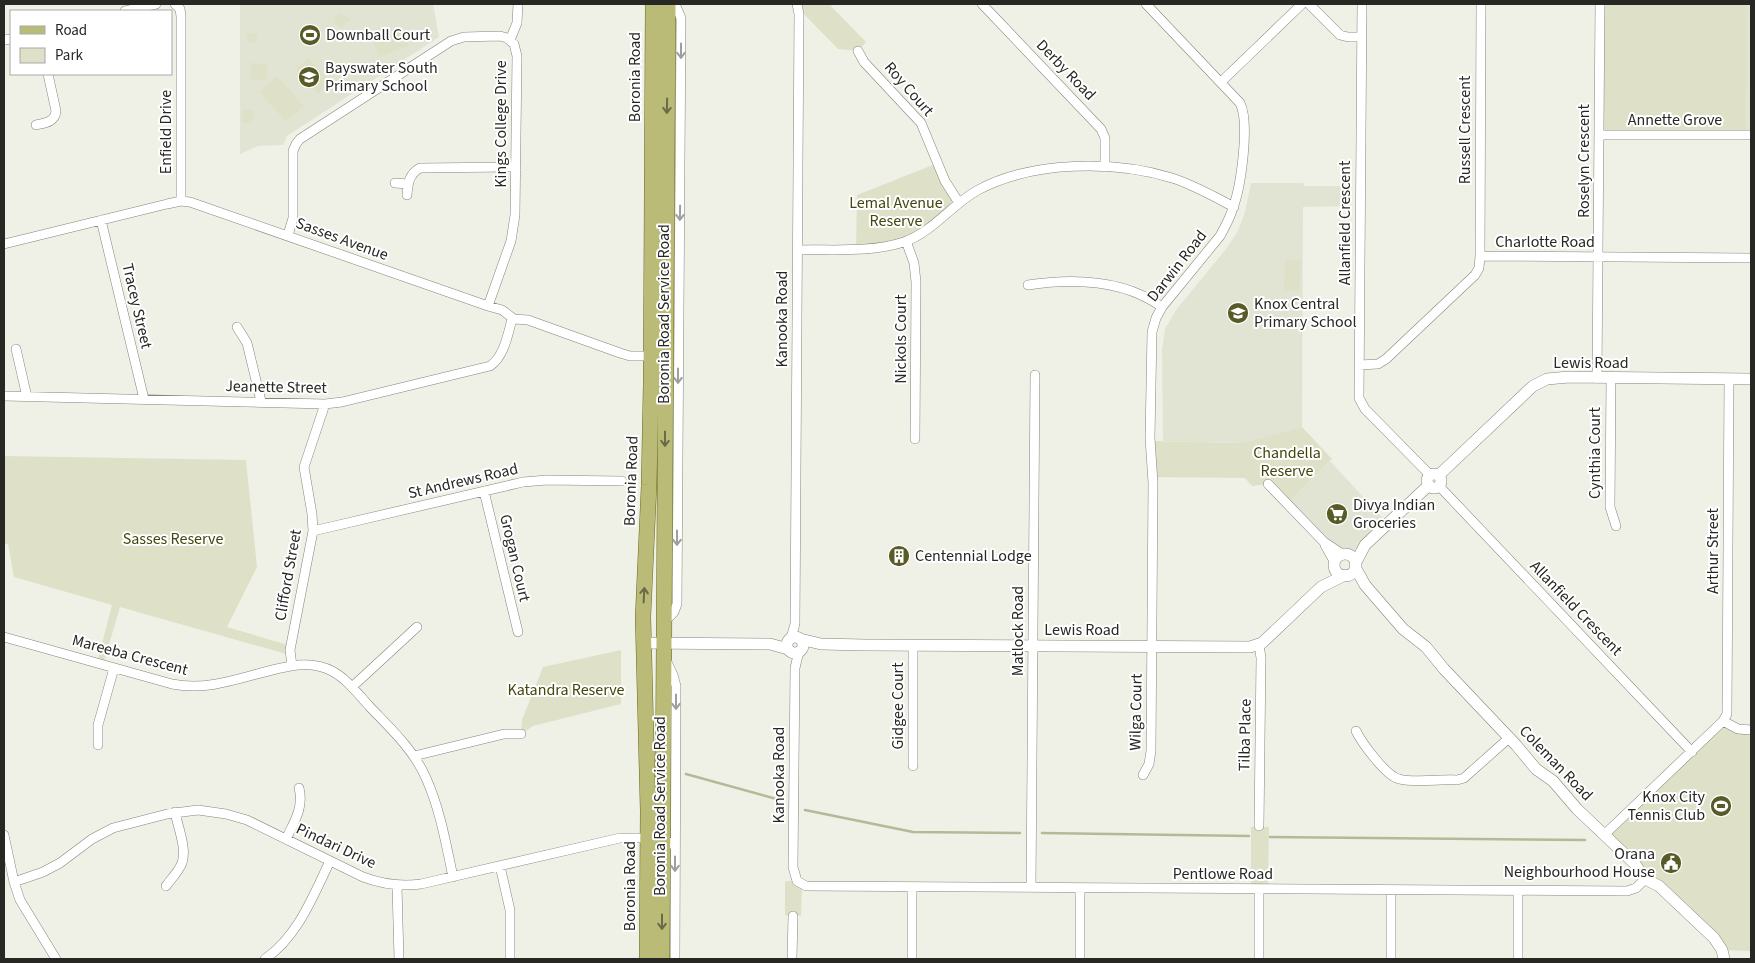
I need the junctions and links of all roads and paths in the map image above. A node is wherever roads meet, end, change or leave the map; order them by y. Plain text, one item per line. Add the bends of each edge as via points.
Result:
1 (156, 4) edge
2 (176, 4) edge
3 (518, 4) edge
4 (653, 4) edge
5 (668, 4) edge
6 (675, 4) edge
7 (797, 4) edge
8 (802, 4) edge
9 (982, 4) edge
10 (1146, 4) edge
11 (1302, 4) edge
12 (1309, 4) edge
13 (1362, 4) edge
14 (1481, 4) edge
15 (1600, 4) edge
16 (129, 10) edge
17 (799, 14) junction
18 (1362, 37) junction
19 (510, 40) junction
20 (858, 52) dead end
21 (48, 75) edge
22 (1220, 82) junction
23 (36, 125) dead end
24 (1599, 135) junction
25 (1751, 135) edge
26 (1105, 167) junction
27 (516, 168) junction
28 (395, 183) dead end
29 (408, 184) junction
30 (407, 195) dead end
31 (181, 202) junction
32 (959, 203) junction
33 (1234, 207) junction
34 (101, 220) junction
35 (288, 235) junction
36 (906, 241) junction
37 (4, 244) edge
38 (798, 250) junction
39 (1480, 256) junction
40 (1598, 257) junction
41 (1751, 258) edge
42 (1028, 285) dead end
43 (488, 306) junction
44 (1162, 307) junction
45 (512, 319) junction
46 (237, 327) dead end
47 (16, 349) dead end
48 (658, 356) junction
49 (1359, 364) junction
50 (1035, 375) dead end
51 (1597, 378) junction
52 (1611, 378) junction
53 (1729, 379) junction
54 (1751, 379) edge
55 (4, 396) edge
56 (28, 397) junction
57 (144, 399) junction
58 (261, 401) junction
59 (325, 404) junction
60 (915, 439) dead end
61 (1434, 480) junction
62 (622, 481) dead end
63 (1268, 484) dead end
64 (484, 491) junction
65 (1616, 526) dead end
66 (313, 531) junction
67 (1365, 545) junction
68 (1339, 558) junction
69 (1350, 570) junction
70 (1321, 587) junction
71 (664, 622) junction
72 (417, 628) dead end
73 (518, 632) dead end
74 (4, 637) edge
75 (643, 643) junction
76 (795, 645) junction
77 (1258, 645) junction
78 (914, 646) junction
79 (1033, 646) junction
80 (1152, 647) junction
81 (664, 650) junction
82 (292, 666) junction
83 (114, 668) junction
84 (352, 687) junction
85 (1724, 721) junction
86 (1751, 730) edge
87 (1356, 731) dead end
88 (521, 734) dead end
89 (1509, 738) junction
90 (98, 745) dead end
91 (1692, 752) junction
92 (414, 756) junction
93 (913, 766) dead end
94 (1143, 775) dead end
95 (299, 788) dead end
96 (175, 812) junction
97 (1259, 826) dead end
98 (1604, 835) junction
99 (4, 838) edge
100 (286, 839) junction
101 (662, 840) junction
102 (330, 861) junction
103 (500, 866) junction
104 (453, 877) junction
105 (1645, 879) junction
106 (797, 881) joint
107 (14, 882) junction
108 (166, 886) dead end
109 (397, 886) junction
110 (912, 887) junction
111 (1031, 888) junction
112 (1080, 888) junction
113 (1259, 889) junction
114 (1391, 890) junction
115 (1518, 891) junction
116 (793, 916) dead end
117 (56, 959) edge
118 (265, 959) edge
119 (399, 959) edge
120 (510, 959) edge
121 (647, 959) edge
122 (662, 959) edge
123 (675, 959) edge
124 (792, 959) edge
125 (912, 959) edge
126 (1080, 959) edge
127 (1259, 959) edge
128 (1391, 959) edge
129 (1518, 959) edge
130 (1724, 959) edge

1 - 16 street
2 - 31 street, Enfield Drive via 181,16
3 - 19 street via 517,23
4 - 48 main road, Boronia Road
5 -> 48 main road, Boronia Road
6 -> 71 street, Boronia Road Service Road via 681,18 677,604
7 - 17 street, Kanooka Road
8 - 17 street, Kanooka Road
9 - 26 street, Derby Road via 1101,129 1105,138
10 - 22 street, Darwin Road
11 - 22 street
12 - 18 street via 1340,34
13 - 18 street, Allanfield Crescent
14 - 39 street, Russell Crescent
15 - 24 street, Roselyn Crescent
17 - 38 street, Kanooka Road
18 - 49 street, Allanfield Crescent
19 - 27 street, Kings College Drive via 516,47 517,56
19 - 35 street, Kings College Drive via 500,36 451,41 300,139 293,152 293,218
20 - 32 street, Roy Court via 921,123 945,181
21 - 23 street via 56,115 50,122
22 - 33 street, Darwin Road via 1244,110 1244,147
24 - 25 street, Annette Grove
24 - 40 street, Roselyn Crescent
26 - 32 street via 1059,168 1016,174 986,186
26 - 33 street via 1171,178
27 - 29 street via 425,167 412,173
27 - 43 street, Kings College Drive via 513,233
28 - 29 street
29 - 30 street
31 - 34 street, Sasses Avenue
31 - 35 street, Sasses Avenue via 201,205
32 - 36 street via 934,225
33 - 44 street, Darwin Road via 1220,236
34 - 37 street, Sasses Avenue
34 - 57 street, Tracey Street
35 - 43 street, Sasses Avenue
36 - 38 street via 863,250
36 - 60 street, Nickols Court via 914,262 916,282
38 - 76 street, Kanooka Road
39 - 40 street, Charlotte Road
39 - 49 street, Charlotte Road via 1476,273 1386,359 1378,364
40 - 41 street, Charlotte Road
40 - 51 street, Roselyn Crescent
42 - 44 street via 1062,281 1105,284 1146,297
43 - 45 street, Sasses Avenue via 502,310
44 - 80 street, Darwin Road via 1151,339
45 - 48 street, Sasses Avenue via 528,320 630,356
45 - 59 street, Jeanette Street via 500,356 490,366
46 - 58 street via 247,343
47 - 56 street
48 -> 71 main road, Boronia Road
75 -> 48 main road, Boronia Road
49 - 61 street, Allanfield Crescent via 1360,402
50 - 79 street, Matlock Road
51 - 52 street, Lewis Road
51 - 61 street, Lewis Road via 1552,378 1536,384
52 - 53 street, Lewis Road
52 - 65 street, Cynthia Court via 1610,507
53 - 54 street, Lewis Road
53 - 85 street, Arthur Street via 1727,714
55 - 56 street, Jeanette Street
56 - 57 street, Jeanette Street
57 - 58 street, Jeanette Street
58 - 59 street, Jeanette Street
59 - 66 street, Clifford Street via 304,467
61 - 67 street, Lewis Road
61 - 91 street, Allanfield Crescent
62 - 64 street, St Andrews Road via 535,481
63 - 68 street
64 - 66 street, St Andrews Road
64 - 73 street, Grogan Court
66 - 82 street, Clifford Street via 290,650
67 - 68 street, Lewis Road
67 - 69 street, Lewis Road
68 - 69 street via 1353,558
68 - 69 street via 1338,573
68 - 70 street
69 - 70 street
69 - 89 street, Coleman Road via 1402,629 1422,643
70 - 77 street
71 - 81 main road, Boronia Road
72 - 84 street
74 - 83 street, Mareeba Crescent
75 - 81 street, Lewis Road
75 - 101 main road, Boronia Road
76 - 78 street, Lewis Road
76 - 81 street, Lewis Road
76 - 106 street, Kanooka Road via 793,867
77 - 80 street, Lewis Road via 1246,648
77 - 97 street, Tilba Place via 1261,658
78 - 79 street, Lewis Road
78 - 93 street, Gidgee Court
79 - 80 street, Lewis Road
79 - 111 street, Matlock Road
80 - 94 street, Wilga Court via 1151,751
81 -> 101 main road, Boronia Road
82 - 83 street, Mareeba Crescent via 196,687
82 - 84 street, Mareeba Crescent via 324,667
83 - 90 street via 98,724
84 - 92 street, Mareeba Crescent
85 - 86 street via 1738,730
85 - 91 street
87 - 89 street via 1368,750 1401,780 1464,778
88 - 92 street via 504,734
89 - 98 street, Coleman Road
91 - 98 street
92 - 104 street, Mareeba Crescent via 432,792
95 - 100 street via 300,807
96 - 100 street, Pindari Drive via 198,810 226,814 247,820
96 - 107 street, Pindari Drive via 106,831 43,872
96 - 108 street via 182,858 179,869
98 - 105 street, Coleman Road via 1635,864
99 - 107 street
100 - 102 street, Pindari Drive
101 - 103 street, Pindari Drive via 614,840
101 - 121 main road, Boronia Road
101 -> 122 main road, Boronia Road
101 -> 123 street, Boronia Road Service Road
102 - 109 street, Pindari Drive via 376,882
102 - 118 street via 298,924 285,942
103 - 104 street, Pindari Drive
103 - 120 street via 510,910
104 - 109 street, Pindari Drive
105 - 115 street, Pentlowe Road via 1630,891
105 - 130 street, Coleman Road via 1661,888 1714,938
106 - 110 street, Pentlowe Road via 809,886
107 - 117 street via 24,908
109 - 119 street
110 - 111 street, Pentlowe Road
110 - 125 street
111 - 112 street, Pentlowe Road
112 - 113 street, Pentlowe Road
112 - 126 street
113 - 114 street, Pentlowe Road
113 - 127 street
114 - 115 street, Pentlowe Road
114 - 128 street
115 - 129 street
116 - 124 street

